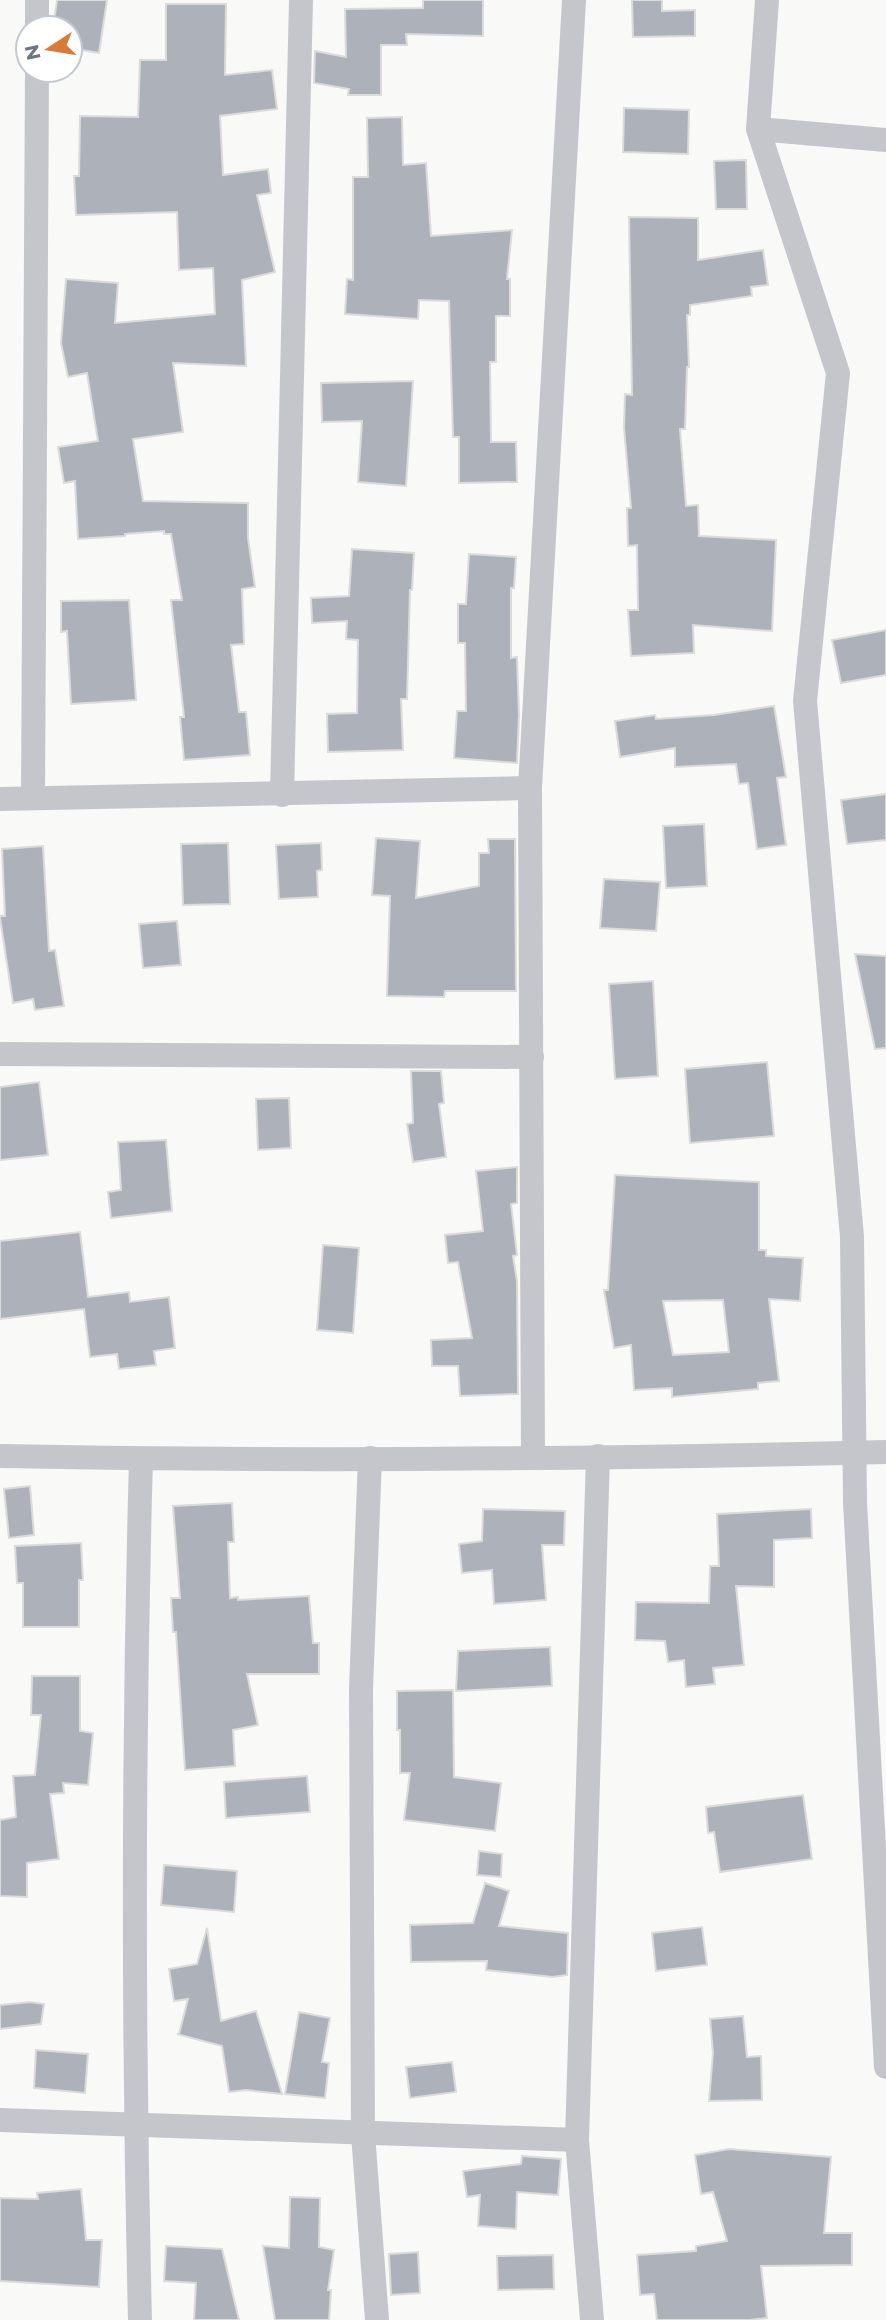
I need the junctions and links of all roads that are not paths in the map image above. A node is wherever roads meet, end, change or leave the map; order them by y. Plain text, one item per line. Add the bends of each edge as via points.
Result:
1 (302, 0) edge
2 (574, 0) edge
3 (767, 0) edge
4 (37, 84) edge
5 (758, 129) junction
6 (886, 140) edge
7 (530, 788) junction
8 (282, 795) junction
9 (33, 798) junction
10 (0, 799) edge
11 (0, 1054) edge
12 (531, 1057) junction
13 (854, 1452) junction
14 (886, 1452) edge
15 (0, 1456) edge
16 (598, 1456) junction
17 (533, 1457) junction
18 (370, 1458) junction
19 (141, 1459) junction
20 (886, 2067) edge
21 (0, 2120) edge
22 (136, 2127) junction
23 (363, 2134) junction
24 (576, 2140) junction
25 (140, 2320) edge
26 (376, 2320) edge
27 (592, 2320) edge

1 - 8 street
2 - 7 street
3 - 5 street
4 - 9 street
5 - 6 street
5 - 13 street via 838,373 805,701 852,1237
7 - 8 street
7 - 12 street
8 - 9 street
9 - 10 street
11 - 12 street
12 - 17 street
13 - 14 street
13 - 16 street
13 - 20 street
15 - 19 street
16 - 17 street
16 - 24 street
17 - 18 street
18 - 19 street
18 - 23 street via 360,1689
19 - 22 street via 136,1637
21 - 22 street
22 - 23 street
22 - 25 street
23 - 24 street
23 - 26 street
24 - 27 street

